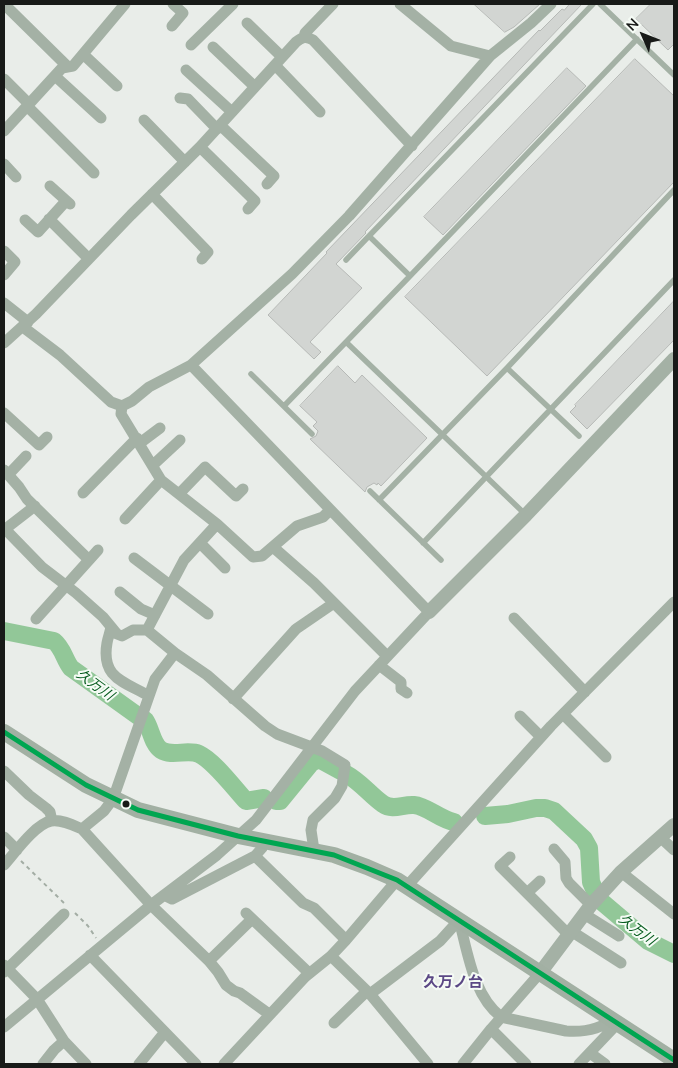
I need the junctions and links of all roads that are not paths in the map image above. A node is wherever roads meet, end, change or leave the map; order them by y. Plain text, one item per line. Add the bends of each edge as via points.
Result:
1 (4, 4) edge
2 (125, 4) edge
3 (173, 4) edge
4 (233, 4) edge
5 (334, 4) edge
6 (400, 4) edge
7 (550, 4) edge
8 (593, 4) edge
9 (600, 4) edge
10 (247, 23) dead end
11 (172, 26) dead end
12 (304, 37) junction
13 (637, 39) junction
14 (191, 45) dead end
15 (213, 47) dead end
16 (83, 54) junction
17 (490, 56) junction
18 (278, 61) junction
19 (67, 66) junction
20 (186, 70) dead end
21 (674, 75) edge
22 (55, 76) junction
23 (4, 79) edge
24 (118, 86) dead end
25 (255, 87) junction
26 (180, 98) dead end
27 (28, 105) junction
28 (232, 112) junction
29 (320, 113) dead end
30 (101, 118) dead end
31 (144, 120) dead end
32 (219, 127) junction
33 (4, 131) edge
34 (412, 146) junction
35 (200, 147) junction
36 (185, 162) junction
37 (4, 164) edge
38 (95, 172) dead end
39 (16, 177) dead end
40 (267, 184) dead end
41 (50, 186) dead end
42 (674, 190) edge
43 (152, 194) junction
44 (248, 209) dead end
45 (49, 219) junction
46 (24, 221) dead end
47 (370, 236) junction
48 (4, 251) edge
49 (88, 258) junction
50 (202, 259) dead end
51 (346, 260) dead end
52 (4, 275) edge
53 (410, 276) junction
54 (674, 280) edge
55 (4, 303) edge
56 (25, 324) junction
57 (346, 342) junction
58 (4, 343) edge
59 (674, 359) edge
60 (191, 365) junction
61 (507, 368) junction
62 (251, 374) dead end
63 (122, 406) junction
64 (284, 406) junction
65 (550, 409) junction
66 (20, 412) dead end
67 (8, 417) edge
68 (160, 428) dead end
69 (312, 434) dead end
70 (442, 435) junction
71 (579, 436) dead end
72 (47, 437) dead end
73 (138, 440) junction
74 (180, 440) dead end
75 (26, 456) dead end
76 (153, 465) junction
77 (6, 473) edge
78 (486, 476) junction
79 (161, 480) junction
80 (243, 489) dead end
81 (370, 491) dead end
82 (83, 493) dead end
83 (179, 494) junction
84 (379, 500) junction
85 (35, 506) junction
86 (330, 510) junction
87 (526, 515) junction
88 (125, 518) dead end
89 (217, 524) junction
90 (4, 529) edge
91 (200, 543) junction
92 (422, 543) junction
93 (274, 547) junction
94 (98, 550) dead end
95 (134, 558) dead end
96 (88, 559) junction
97 (441, 560) dead end
98 (225, 568) dead end
99 (66, 585) junction
100 (170, 586) junction
101 (120, 592) dead end
102 (674, 602) edge
103 (334, 603) junction
104 (429, 612) junction
105 (208, 614) dead end
106 (155, 615) junction
107 (514, 618) dead end
108 (36, 619) dead end
109 (111, 627) junction
110 (147, 630) junction
111 (175, 653) junction
112 (387, 656) junction
113 (379, 665) junction
114 (585, 692) junction
115 (407, 693) dead end
116 (149, 696) junction
117 (233, 698) junction
118 (563, 714) junction
119 (520, 716) dead end
120 (4, 732) edge
121 (541, 738) junction
122 (312, 747) junction
123 (606, 757) dead end
124 (4, 771) edge
125 (114, 799) junction
126 (52, 820) junction
127 (674, 825) edge
128 (82, 829) junction
129 (238, 836) junction
130 (4, 837) edge
131 (660, 837) junction
132 (265, 841) junction
133 (554, 849) dead end
134 (314, 850) junction
135 (674, 850) edge
136 (15, 852) junction
137 (255, 856) junction
138 (510, 857) dead end
139 (4, 865) edge
140 (621, 872) junction
141 (540, 881) dead end
142 (402, 883) junction
143 (527, 893) junction
144 (164, 895) junction
145 (151, 904) junction
146 (588, 910) junction
147 (69, 911) road end
148 (673, 912) edge
149 (459, 920) junction
150 (570, 933) junction
151 (619, 936) dead end
152 (346, 940) junction
153 (90, 955) junction
154 (331, 956) junction
155 (209, 961) junction
156 (621, 963) dead end
157 (5, 969) edge
158 (540, 973) junction
159 (309, 974) junction
160 (368, 992) junction
161 (37, 999) junction
162 (269, 1014) junction
163 (501, 1017) junction
164 (615, 1021) junction
165 (334, 1023) dead end
166 (4, 1027) edge
167 (491, 1029) junction
168 (165, 1032) junction
169 (64, 1041) junction
170 (590, 1053) junction
171 (674, 1060) edge
172 (43, 1064) edge
173 (86, 1064) edge
174 (138, 1064) edge
175 (196, 1064) edge
176 (224, 1064) edge
177 (428, 1064) edge
178 (463, 1064) edge
179 (526, 1064) edge
180 (579, 1064) edge
181 (605, 1064) edge

1 - 19 street
2 - 16 street
3 - 11 street via 183,13
4 - 14 street
5 - 12 street
6 - 17 street via 451,46
7 - 17 street
8 - 47 lane
9 - 13 lane
10 - 18 street
12 - 18 street
12 - 34 street via 313,40
13 - 21 lane
13 - 53 lane
15 - 25 street
16 - 19 street via 73,66
16 - 24 street
17 - 34 street
18 - 25 street
18 - 29 street
19 - 22 street
20 - 28 street
22 - 27 street
22 - 30 street
23 - 27 street
25 - 28 street
26 - 32 street via 188,99
27 - 33 street
27 - 38 street
28 - 32 street
31 - 36 street
32 - 35 street
32 - 40 street via 274,176
34 - 60 street via 292,274
35 - 36 street
35 - 44 street via 255,201
36 - 43 street
37 - 39 street
41 - 45 street via 68,203
42 - 61 lane
43 - 49 street
43 - 50 street via 208,252
45 - 46 street via 38,232
45 - 49 street
47 - 51 lane
47 - 53 lane
48 - 52 street via 15,262
49 - 56 street
53 - 57 lane
54 - 65 lane
55 - 56 street
56 - 58 street
56 - 63 street via 111,402
57 - 64 lane
57 - 70 lane
59 - 87 street
60 - 63 street via 149,387
60 - 86 street
61 - 65 lane
61 - 70 lane
62 - 64 lane
63 - 73 street via 121,414
64 - 69 lane
65 - 71 lane
65 - 78 lane
66 - 67 street
67 - 72 street via 39,445
68 - 73 street
70 - 78 lane
70 - 84 lane
73 - 76 street
73 - 82 street
74 - 76 street
75 - 77 street
76 - 79 street
77 - 85 street
78 - 87 lane
78 - 92 lane
79 - 83 street
79 - 88 street
80 - 83 street via 236,496 204,467
81 - 84 lane
83 - 89 street
84 - 92 lane
85 - 90 street
85 - 96 street
86 - 93 street via 323,517 297,526
86 - 104 street
87 - 104 street
89 - 91 street
89 - 93 street via 253,557 262,556
90 - 99 street via 42,567
91 - 98 street
91 - 100 street via 184,560
92 - 97 lane
93 - 103 street
94 - 96 street
95 - 100 street
96 - 99 street
99 - 108 street
99 - 109 street
100 - 105 street
100 - 106 street
101 - 106 street via 141,609
102 - 114 street
103 - 112 street
103 - 117 street via 296,629
104 - 112 street
106 - 110 street
107 - 114 street
109 - 110 street via 122,636 133,630
109 - 116 street via 107,643 108,669
110 - 111 street
111 - 116 street via 155,679
111 - 117 street
112 - 113 street
113 - 115 street via 401,682
113 - 122 street
114 - 118 street
116 - 125 street
117 - 122 street via 277,734
118 - 121 street
118 - 123 street
119 - 121 street
120 - 125 main road via 86,785
121 - 142 street
122 - 129 street via 256,820
122 - 134 street via 345,765 342,786 313,820
124 - 126 street via 50,812
125 - 128 street
125 - 129 main road via 138,810
126 - 128 street
126 - 136 street via 34,832
127 - 131 street
128 - 145 street
129 - 132 main road
129 - 144 street
130 - 136 street
131 - 135 street
131 - 140 street
132 - 134 main road
132 - 137 street
133 - 146 street via 565,862 566,878
134 - 142 main road via 367,866
136 - 139 street
137 - 144 street via 172,899
137 - 152 street
138 - 143 street via 500,866
140 - 146 street
140 - 148 street
141 - 143 street
142 - 149 main road
142 - 152 street
143 - 150 street
144 - 145 street
145 - 153 street
145 - 155 street
146 - 150 street
146 - 151 street
147 - 157 street
149 - 158 main road
149 - 160 street via 440,941
149 - 163 street via 478,987 486,1002
150 - 156 street
150 - 158 street
152 - 154 street
153 - 161 street
153 - 168 street
154 - 159 street
154 - 160 street
155 - 159 street via 249,916
155 - 162 street via 226,985
157 - 161 street
158 - 163 street
158 - 164 main road
159 - 162 street
160 - 165 street
160 - 177 street
161 - 166 street
161 - 169 street
162 - 176 street
163 - 164 street via 576,1032
163 - 167 street
164 - 170 street
164 - 171 main road
167 - 178 street
167 - 179 street
168 - 174 street
168 - 175 street
169 - 172 street
169 - 173 street via 73,1059
170 - 180 street
170 - 181 street

